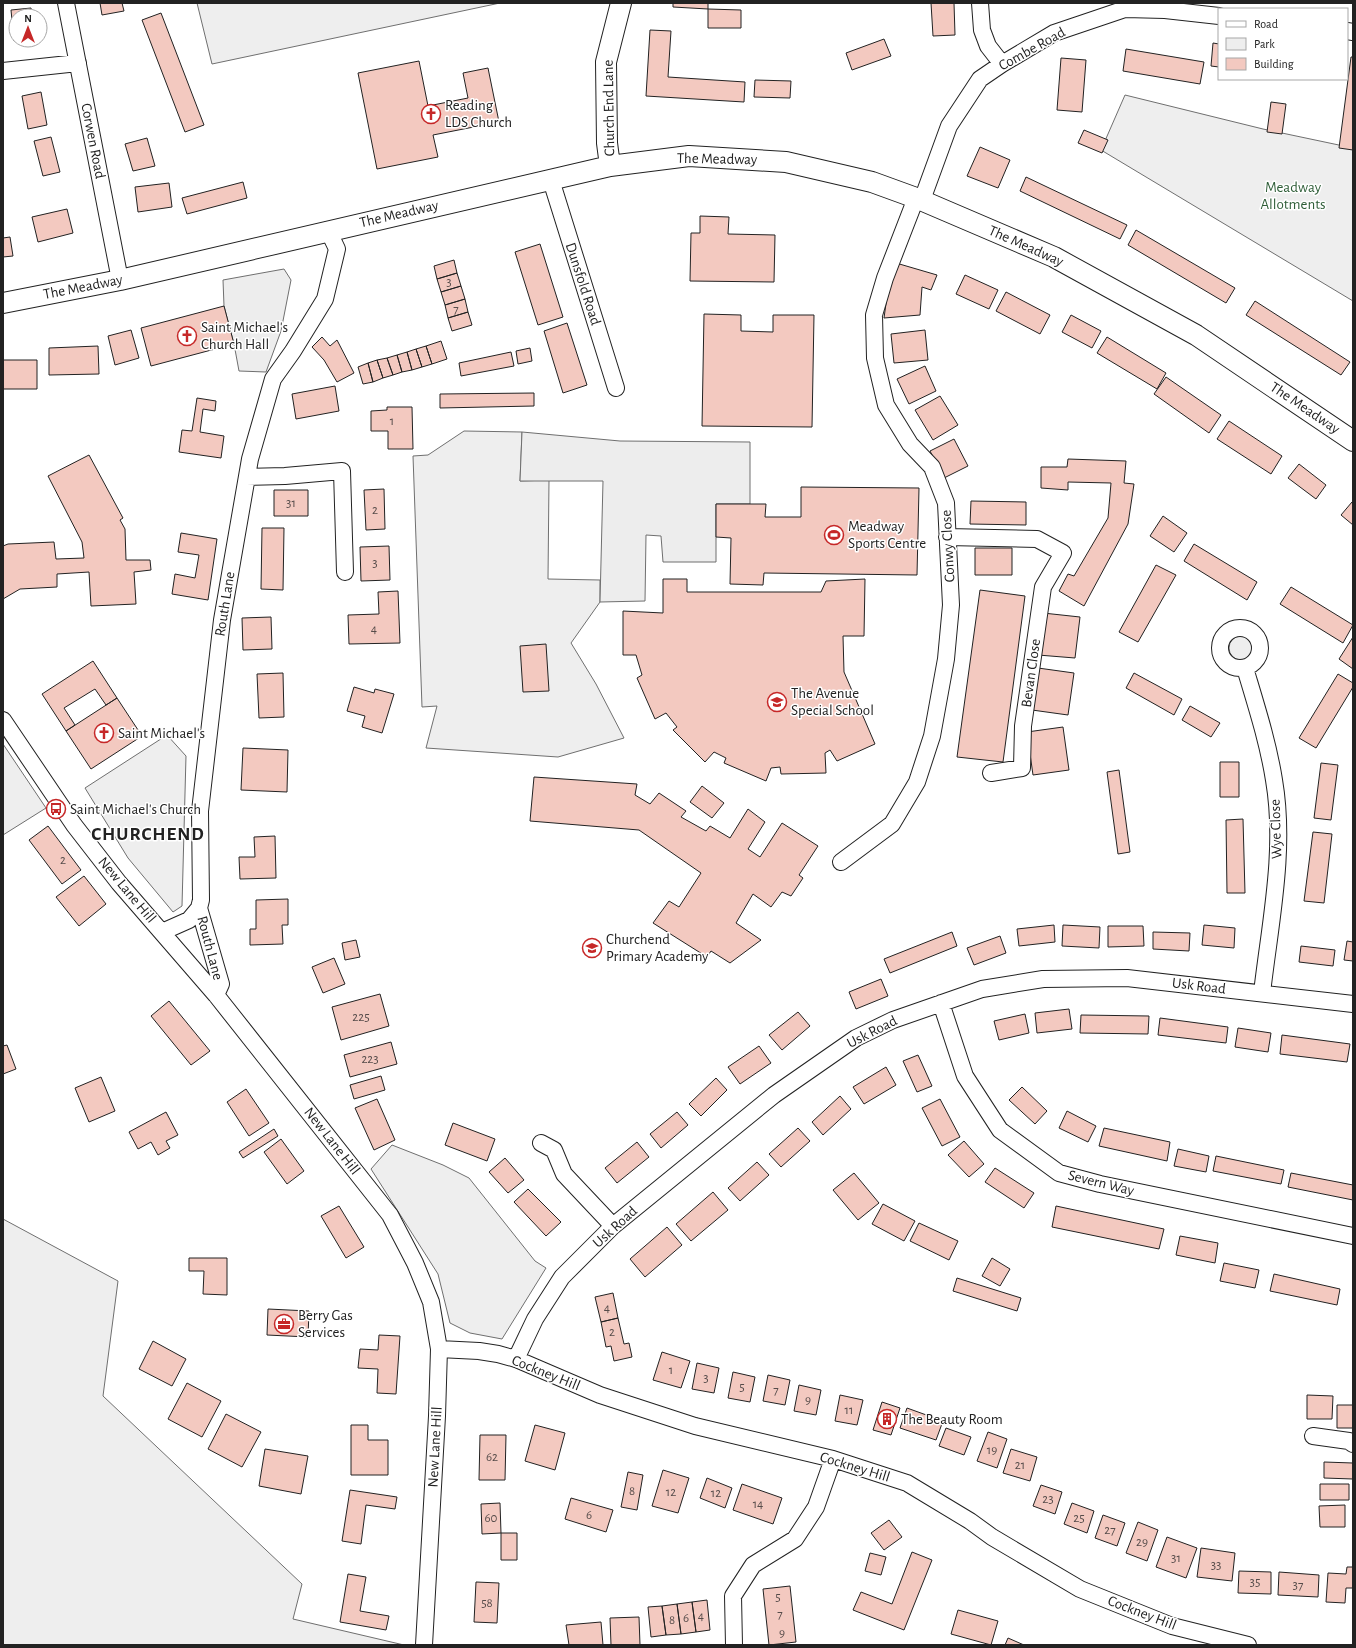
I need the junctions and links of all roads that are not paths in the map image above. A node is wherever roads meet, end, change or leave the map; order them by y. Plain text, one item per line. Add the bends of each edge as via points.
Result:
1 (66, 3) edge
2 (621, 3) edge
3 (980, 3) edge
4 (1165, 7) edge
5 (1218, 16) edge
6 (78, 63) junction
7 (1002, 64) junction
8 (3, 71) edge
9 (610, 166) junction
10 (551, 180) junction
11 (919, 199) junction
12 (328, 230) junction
13 (120, 280) junction
14 (3, 303) edge
15 (616, 388) dead end
16 (1353, 441) edge
17 (247, 477) junction
18 (947, 537) junction
19 (345, 572) dead end
20 (1245, 668) dead end
21 (3, 720) edge
22 (991, 773) dead end
23 (841, 862) dead end
24 (199, 908) junction
25 (162, 932) junction
26 (1262, 993) junction
27 (216, 995) junction
28 (941, 1003) junction
29 (1353, 1004) edge
30 (541, 1143) dead end
31 (613, 1226) junction
32 (1353, 1236) edge
33 (439, 1349) junction
34 (516, 1359) junction
35 (1314, 1436) dead end
36 (1353, 1444) edge
37 (833, 1459) junction
38 (424, 1645) edge
39 (734, 1645) edge
40 (1248, 1645) edge

1 - 6 street, Corwen Road
2 - 9 street, Church End Lane via 606,62 607,143
3 - 7 street via 982,30 988,46
4 - 5 street, Combe Road
4 - 7 street, Combe Road via 1125,9 1054,33
6 - 8 street
6 - 13 street, Corwen Road
7 - 11 street, Combe Road via 980,80 949,126
9 - 10 street, The Meadway
9 - 11 street, The Meadway via 689,156 786,162 872,182
10 - 12 street, The Meadway
10 - 15 street, Dunsfold Road
11 - 16 street, The Meadway via 1054,257 1196,335
11 - 18 street, Conwy Close via 885,278 874,315 875,358 886,405 910,444 932,467 946,503
12 - 13 street, The Meadway
12 - 17 street, Routh Lane via 337,249 325,299 294,351 273,379
13 - 14 street, The Meadway
17 - 19 street via 342,472
17 - 24 street, Routh Lane via 222,620 200,811
18 - 22 street, Bevan Close via 1037,539 1063,553 1043,587 1024,726 1022,768
18 - 23 street, Conwy Close via 951,605 946,659 932,736 917,782 892,824
20 - 26 street, Wye Close via 1259,714 1274,780 1277,811 1278,864
21 - 25 street, New Lane Hill via 74,825 126,892
24 - 25 street via 189,920
24 - 27 street, Routh Lane via 221,984
25 - 27 street, New Lane Hill
26 - 28 street, Usk Road via 1127,978 1043,979 982,989
26 - 29 street, Usk Road
27 - 33 street, New Lane Hill via 390,1215 415,1263 431,1302
28 - 31 street, Usk Road via 893,1020 856,1038 774,1095
28 - 32 street, Severn Way via 965,1076 1000,1130 1059,1173 1100,1184
30 - 31 street via 554,1150 564,1174
31 - 34 street, Usk Road via 562,1276 535,1319
33 - 34 street, Cockney Hill via 479,1351
33 - 38 street, New Lane Hill
34 - 37 street, Cockney Hill via 600,1395 695,1426
35 - 36 street
37 - 39 street via 816,1507 795,1538 753,1565 733,1596
37 - 40 street, Cockney Hill via 906,1483 1080,1589 1172,1626

